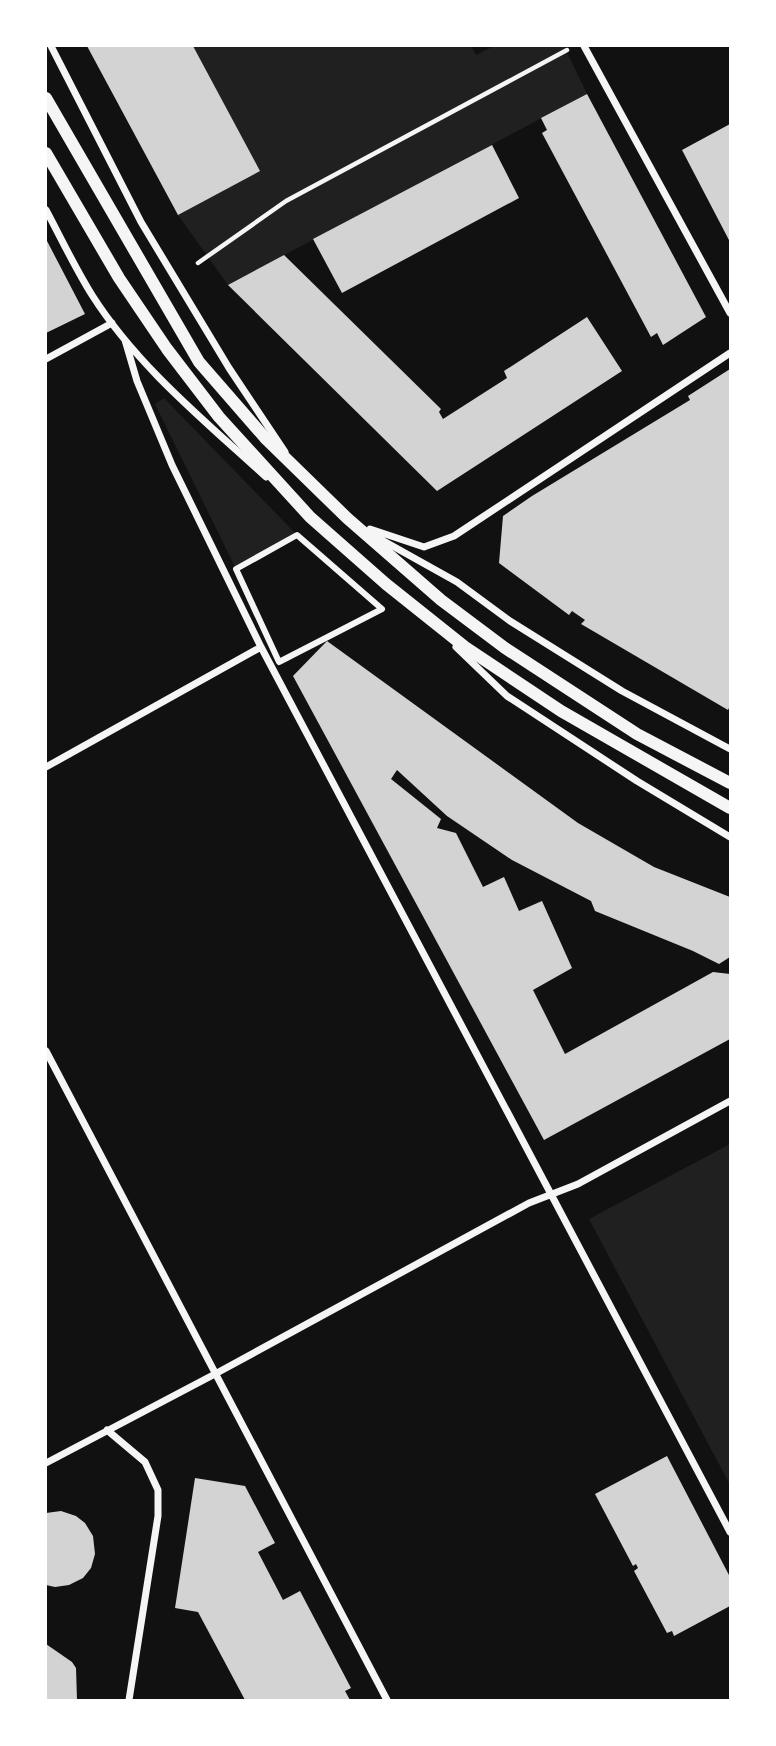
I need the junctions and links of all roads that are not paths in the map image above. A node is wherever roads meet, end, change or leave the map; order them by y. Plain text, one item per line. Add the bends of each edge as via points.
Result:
1 (51, 46) edge
2 (584, 46) edge
3 (46, 98) edge
4 (46, 153) edge
5 (46, 210) edge
6 (730, 313) edge
7 (113, 323) junction
8 (125, 340) junction
9 (730, 353) edge
10 (46, 359) edge
11 (297, 470) junction
12 (310, 517) junction
13 (356, 525) junction
14 (407, 600) junction
15 (261, 647) junction
16 (279, 662) joint
17 (730, 749) edge
18 (46, 767) edge
19 (730, 783) edge
20 (730, 808) edge
21 (730, 837) edge
22 (46, 1051) edge
23 (730, 1101) edge
24 (552, 1195) junction
25 (215, 1374) junction
26 (107, 1430) junction
27 (46, 1463) edge
28 (730, 1532) edge
29 (130, 1700) edge
30 (387, 1700) edge

1 - 11 street via 141,222
2 - 6 street
3 - 11 street via 199,362
4 - 12 street via 119,278 167,349 219,417
5 - 7 street
7 - 8 street
7 - 10 street
8 - 12 street via 174,394
8 - 15 street via 172,465
9 - 13 street via 440,543 424,547
11 - 13 street
12 - 14 street
13 - 17 street via 457,582 622,691
13 - 19 street via 441,600 505,648 637,734
14 - 20 street via 466,647 561,711
14 - 21 street via 507,696
15 - 18 street
15 - 24 street
16 - 16 street via 236,569 297,534 382,608
22 - 25 street
23 - 24 street
24 - 25 street via 529,1203
24 - 28 street
25 - 26 street
25 - 30 street
26 - 27 street
26 - 29 street via 145,1462 158,1490

